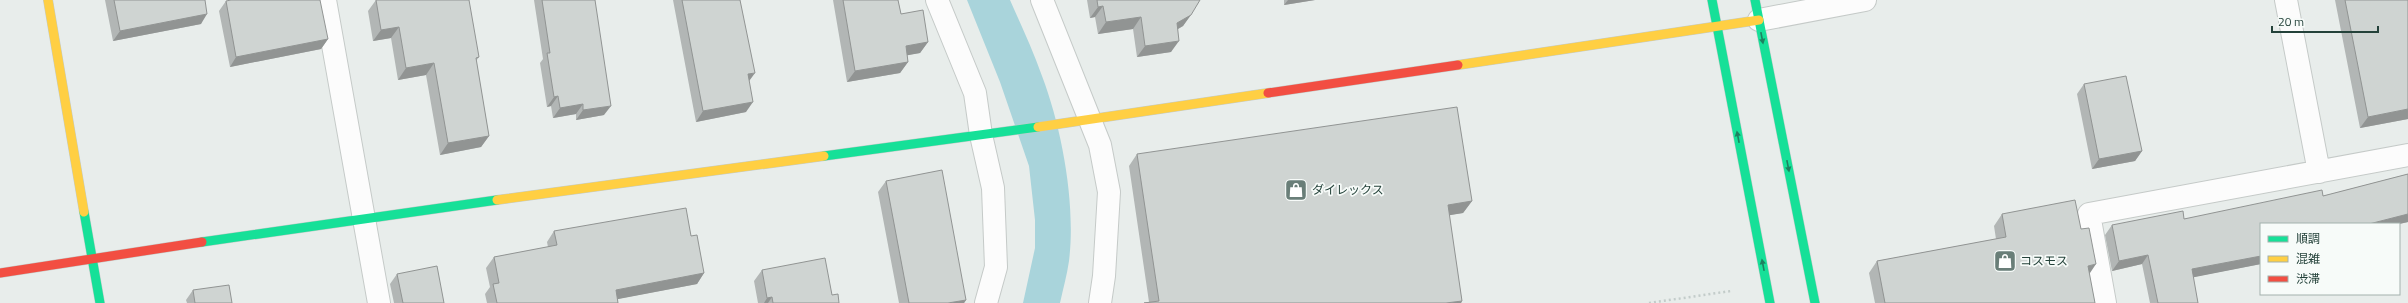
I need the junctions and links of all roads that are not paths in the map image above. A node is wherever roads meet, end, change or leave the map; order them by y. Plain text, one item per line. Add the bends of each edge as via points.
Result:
1 (48, 0) edge
2 (326, 0) edge
3 (937, 0) edge
4 (1042, 0) edge
5 (1712, 0) edge
6 (1865, 0) edge
7 (2286, 0) edge
8 (1757, 10) edge
9 (1717, 26) junction
10 (1081, 119) junction
11 (981, 135) junction
12 (2408, 155) edge
13 (2318, 172) junction
14 (365, 218) junction
15 (92, 259) junction
16 (0, 272) edge
17 (100, 303) edge
18 (379, 303) edge
19 (986, 303) edge
20 (1100, 303) edge
21 (1770, 303) edge
22 (1815, 303) edge
23 (2106, 303) edge

1 - 15 street
2 - 14 street
3 - 11 street via 975,93
4 - 10 street
5 - 9 street
6 - 8 street
7 - 13 street
8 - 9 street
8 -> 22 street
9 - 10 street
21 -> 9 street
10 - 11 street
10 - 20 street via 1100,145 1109,192
11 - 14 street
11 - 19 street via 993,188 996,267
12 - 13 street
13 - 23 street via 2089,214
14 - 15 street
14 - 18 street
15 - 16 street
15 - 17 street

